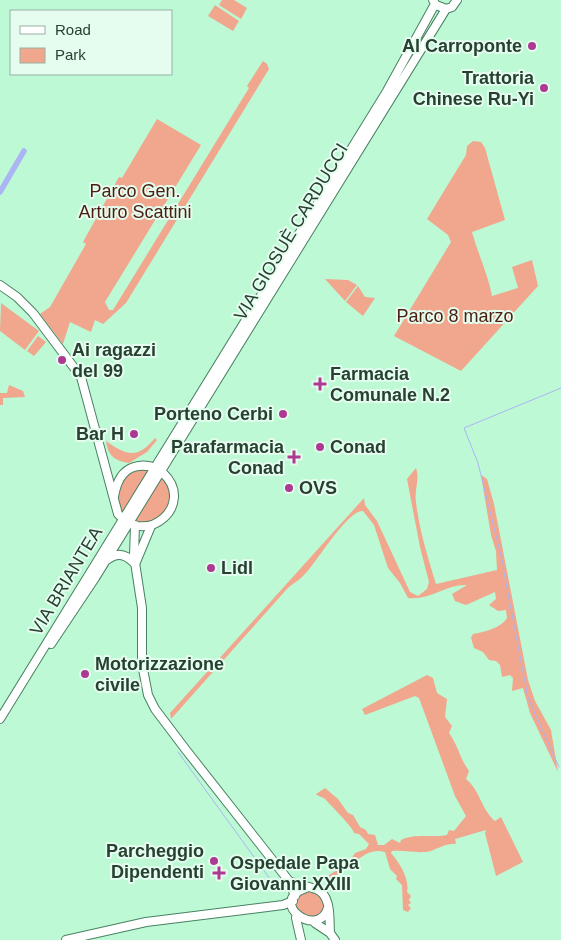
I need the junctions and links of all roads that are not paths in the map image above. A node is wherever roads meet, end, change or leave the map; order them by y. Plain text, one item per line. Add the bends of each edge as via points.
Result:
1 (457, 0) edge
2 (434, 2) edge
3 (446, 9) junction
4 (0, 285) edge
5 (92, 413) junction
6 (106, 456) dead end
7 (157, 469) junction
8 (114, 497) junction
9 (128, 522) junction
10 (151, 526) junction
11 (104, 563) junction
12 (135, 564) junction
13 (38, 660) junction
14 (0, 719) edge
15 (289, 881) junction
16 (306, 888) junction
17 (294, 899) junction
18 (283, 906) junction
19 (328, 908) junction
20 (294, 914) junction
21 (312, 924) junction
22 (330, 933) junction
23 (301, 939) edge
24 (66, 940) edge
25 (335, 940) edge

1 - 3 main road, VIA GIOSUÈ CARDUCCI
2 - 3 main road, VIA GIOSUÈ CARDUCCI
2 - 7 main road, VIA GIOSUÈ CARDUCCI via 387,91
3 - 7 main road, VIA GIOSUÈ CARDUCCI
4 - 5 main road via 33,313 74,366 81,376
5 - 6 main road
5 - 8 main road
7 - 8 main road via 135,466 116,485
7 - 9 main road, VIA GIOSUÈ CARDUCCI
7 - 10 main road via 168,479 174,498 166,517
8 - 9 main road via 118,514
9 - 10 main road
9 - 11 main road, VIA BRIANTEA
9 - 12 main road
9 - 13 main road, VIA BRIANTEA via 38,654
10 - 12 main road
11 - 12 main road, VIA BRIANTEA via 113,555 120,555 128,556
11 - 13 main road, VIA BRIANTEA via 43,658
12 - 15 main road via 142,608 142,664 148,695 186,750
13 - 14 main road, VIA BRIANTEA
15 - 16 main road
15 - 17 main road
16 - 17 main road
16 - 19 main road via 322,892
17 - 18 main road
17 - 20 main road
18 - 20 main road
18 - 24 main road via 146,922
19 - 21 main road via 325,916
19 - 22 main road
20 - 21 main road via 301,922
20 - 23 main road
21 - 22 main road
21 - 23 main road
22 - 25 main road

